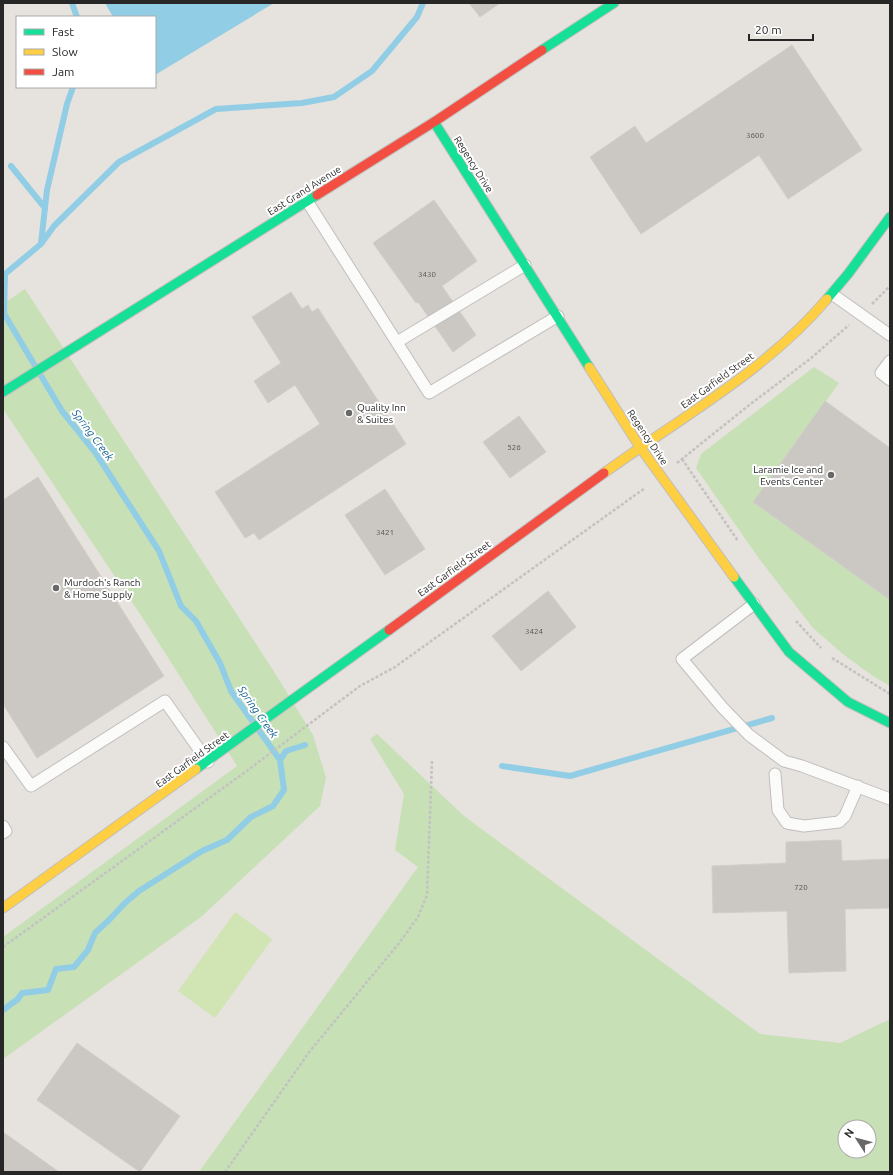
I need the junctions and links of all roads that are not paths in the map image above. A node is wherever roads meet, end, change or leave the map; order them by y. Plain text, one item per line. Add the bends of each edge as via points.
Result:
1 (614, 3) edge
2 (434, 122) junction
3 (307, 201) junction
4 (890, 217) edge
5 (525, 265) junction
6 (832, 294) junction
7 (558, 316) junction
8 (890, 335) edge
9 (397, 342) junction
10 (890, 361) edge
11 (890, 380) edge
12 (4, 391) edge
13 (640, 447) junction
14 (754, 604) junction
15 (890, 723) edge
16 (3, 747) edge
17 (208, 762) junction
18 (775, 774) dead end
19 (858, 786) junction
20 (890, 799) edge
21 (3, 826) edge
22 (3, 834) edge
23 (3, 908) edge

1 - 2 street, East Grand Avenue
2 - 3 street, East Grand Avenue
2 - 5 street, Regency Drive
3 - 9 lane
3 - 12 street, East Grand Avenue
4 - 6 street, East Garfield Street
5 - 7 street, Regency Drive
5 - 9 lane
6 - 8 lane
6 - 13 street, East Garfield Street via 768,357 719,394
7 - 9 lane via 429,393
7 - 13 street, Regency Drive
10 - 11 lane via 881,373
13 - 14 street, Regency Drive
13 - 17 street, East Garfield Street
14 - 15 street, Regency Drive via 789,652 848,702
14 - 19 lane via 682,659 749,735 784,761
16 - 17 lane via 31,786 164,701
17 - 23 street, East Garfield Street
18 - 19 lane via 778,810 787,823 804,826 838,822 845,816
19 - 20 lane
21 - 22 lane via 6,831

